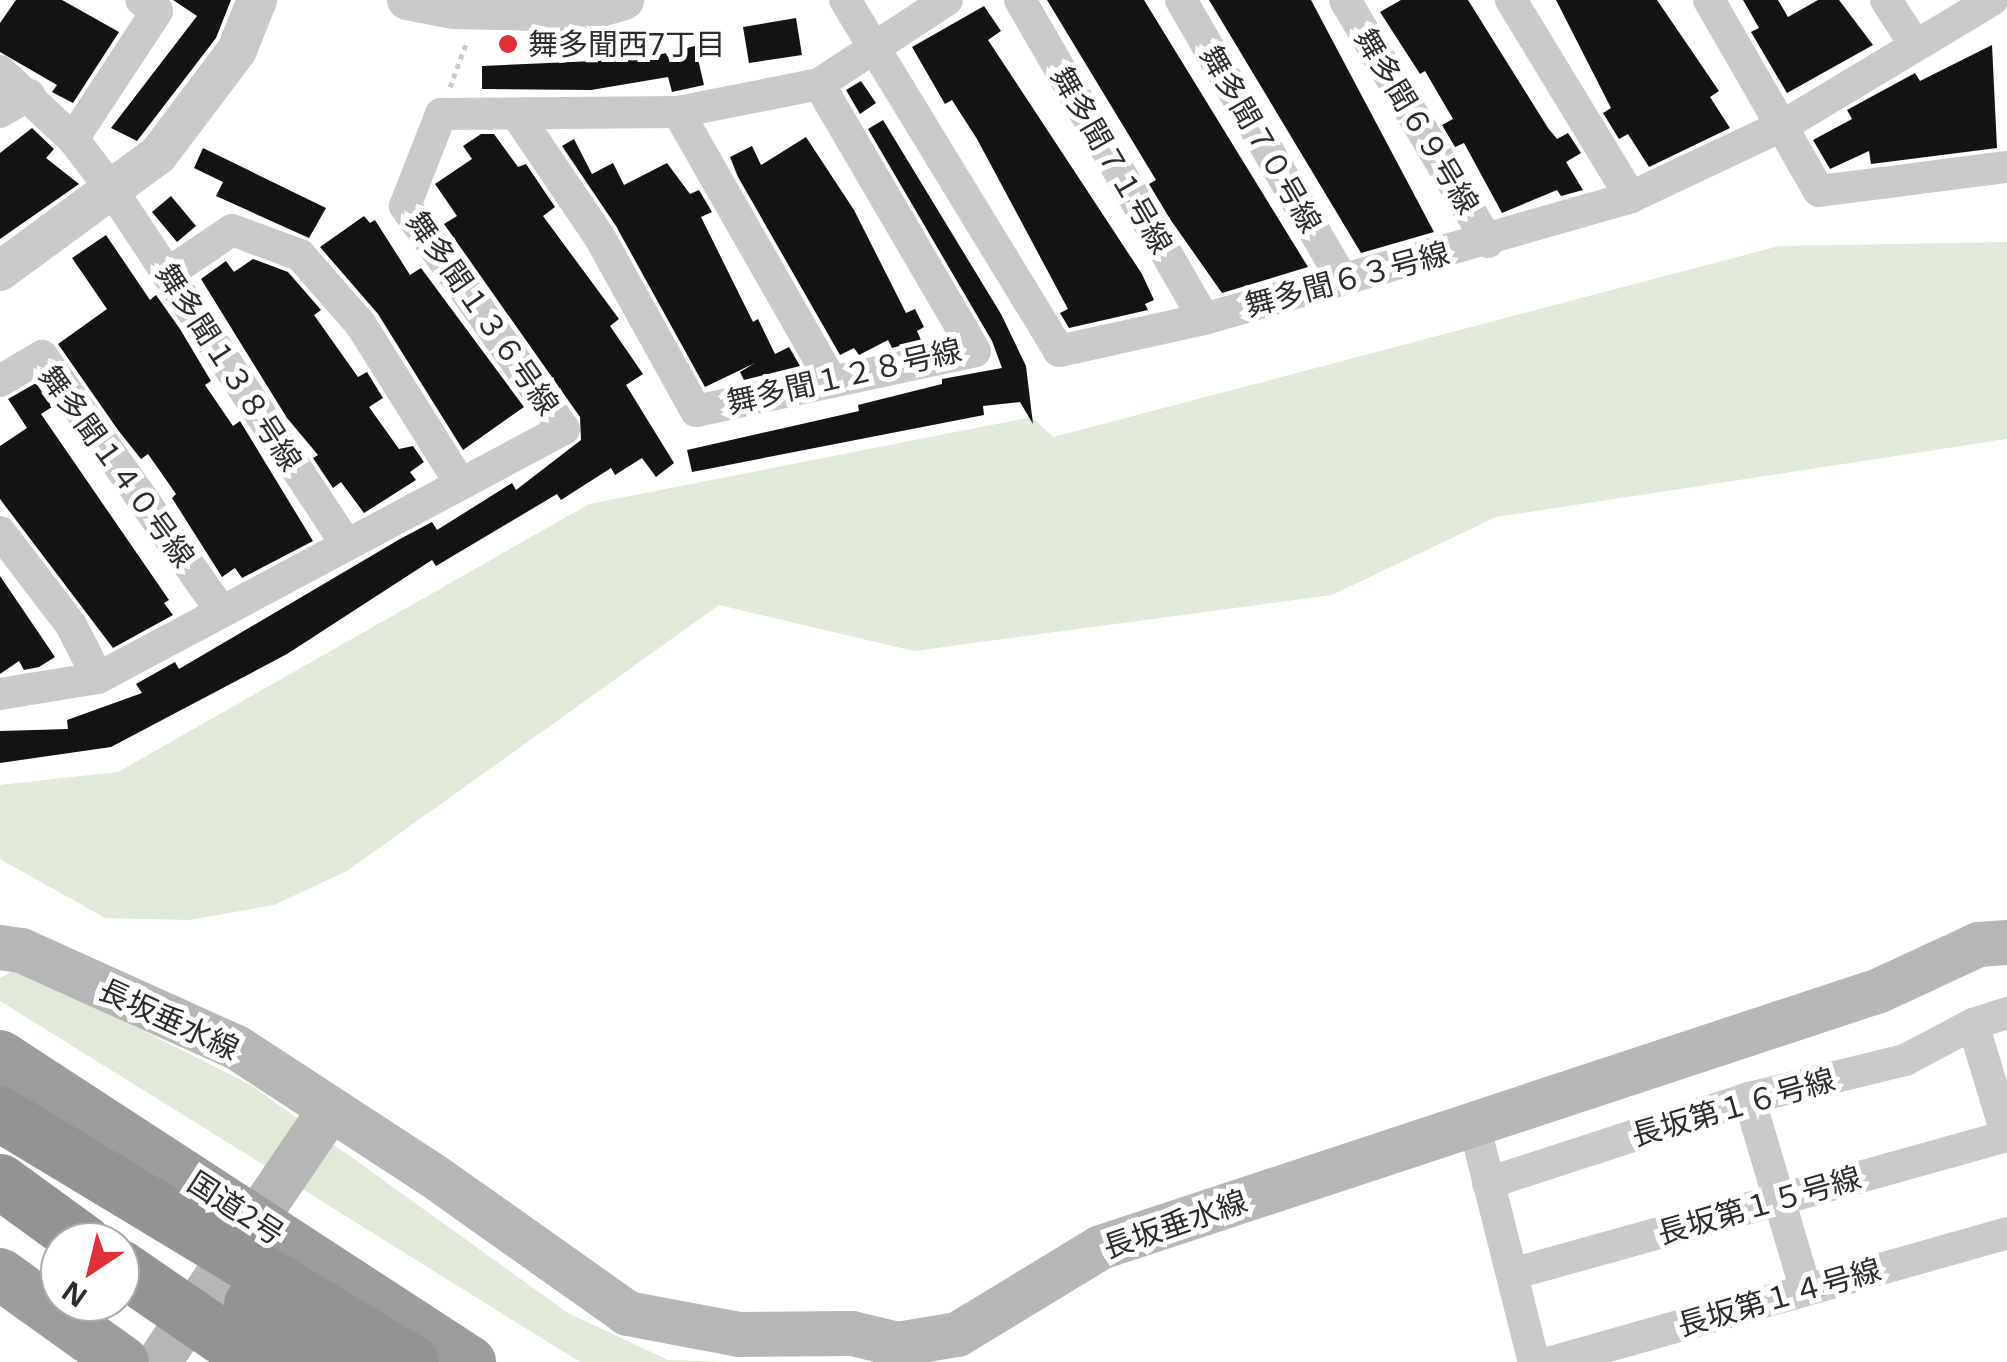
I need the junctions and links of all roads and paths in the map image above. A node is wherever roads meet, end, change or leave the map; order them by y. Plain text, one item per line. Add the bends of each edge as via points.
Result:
1 (141, 0) edge
2 (257, 0) edge
3 (407, 0) edge
4 (624, 0) edge
5 (845, 0) edge
6 (947, 0) edge
7 (1020, 0) edge
8 (1181, 0) edge
9 (1345, 0) edge
10 (1511, 0) edge
11 (1709, 0) edge
12 (1886, 0) edge
13 (1992, 0) edge
14 (479, 10) junction
15 (874, 44) junction
16 (1914, 45) junction
17 (0, 71) edge
18 (819, 84) junction
19 (29, 95) junction
20 (0, 112) edge
21 (678, 112) junction
22 (441, 114) junction
23 (519, 118) junction
24 (1784, 126) junction
25 (73, 138) junction
26 (2007, 167) edge
27 (112, 190) junction
28 (1631, 198) junction
29 (1488, 242) junction
30 (0, 271) edge
31 (167, 274) junction
32 (1341, 277) junction
33 (1204, 319) junction
34 (0, 381) edge
35 (832, 382) junction
36 (459, 482) junction
37 (0, 532) edge
38 (346, 544) junction
39 (221, 611) junction
40 (98, 678) junction
41 (0, 694) edge
42 (2007, 942) edge
43 (0, 947) edge
44 (2007, 1013) edge
45 (1973, 1024) junction
46 (0, 1056) edge
47 (1748, 1098) junction
48 (328, 1112) junction
49 (0, 1114) edge
50 (1474, 1124) junction
51 (0, 1125) edge
52 (2007, 1136) edge
53 (0, 1181) edge
54 (1488, 1183) junction
55 (1779, 1200) junction
56 (0, 1214) edge
57 (56, 1222) edge
58 (2007, 1233) edge
59 (40, 1245) edge
60 (0, 1274) edge
61 (1512, 1274) junction
62 (140, 1281) edge
63 (1806, 1290) junction
64 (140, 1320) edge
65 (124, 1362) edge
66 (158, 1362) edge
67 (198, 1362) edge
68 (258, 1362) edge
69 (333, 1362) edge
70 (411, 1362) edge
71 (470, 1362) edge
72 (1534, 1362) edge
73 (1552, 1362) edge

1 - 25 street via 157,12
2 - 27 street via 237,50 158,155
3 - 14 street
4 - 14 street via 584,12
5 - 15 street, 舞多聞６３号線
6 - 15 street
7 - 33 street, 舞多聞７１号線
8 - 32 street, 舞多聞７０号線
9 - 29 street, 舞多聞６９号線
10 - 28 street
11 - 24 street
12 - 16 street
13 - 16 street, 舞多聞６３号線
14 - 22 path
15 - 18 street
15 - 33 street, 舞多聞６３号線 via 1059,350
16 - 24 street, 舞多聞６３号線
17 - 19 street, 舞多聞１３８号線
18 - 21 street
18 - 35 street, 舞多聞１２８号線 via 975,350
19 - 20 street
19 - 25 street, 舞多聞１３８号線
21 - 23 street
21 - 35 street
22 - 23 street
22 - 36 street, 舞多聞１３６号線 via 405,206 564,429
23 - 35 street, 舞多聞１２８号線 via 600,236 696,411
24 - 26 street via 1819,191
24 - 28 street, 舞多聞６３号線
25 - 27 street, 舞多聞１３８号線
27 - 30 street
27 - 31 street, 舞多聞１３８号線
28 - 29 street, 舞多聞６３号線
29 - 32 street, 舞多聞６３号線
31 - 36 street via 232,230 300,254 361,324
31 - 38 street, 舞多聞１３８号線
32 - 33 street, 舞多聞６３号線
34 - 39 street, 舞多聞１４０号線 via 42,356
36 - 38 street, 舞多聞１３６号線
37 - 40 street via 71,625
38 - 39 street, 舞多聞１３６号線
39 - 40 street, 舞多聞１３６号線
40 - 41 street, 舞多聞１３６号線
42 - 50 main road, 長坂垂水線 via 1978,944 1879,990
43 - 48 main road, 長坂垂水線 via 22,950 236,1047
44 - 45 street, 長坂第１６号線
45 - 47 street, 長坂第１６号線 via 1904,1060
45 - 52 street
46 - 71 highway, 国道2号
47 - 54 street, 長坂第１６号線
47 - 55 street
48 - 50 main road, 長坂垂水線 via 432,1174 626,1313 738,1334 852,1332 897,1344 957,1334 1100,1247
48 - 66 main road
49 - 70 highway
50 - 54 street
51 - 69 highway
52 - 55 street, 長坂第１５号線
53 - 57 highway
54 - 61 street
55 - 61 street, 長坂第１５号線
55 - 63 street
56 - 59 highway
58 - 63 street, 長坂第１４号線
60 - 65 highway
61 - 72 street
62 - 68 highway
63 - 73 street, 長坂第１４号線
64 - 67 highway

